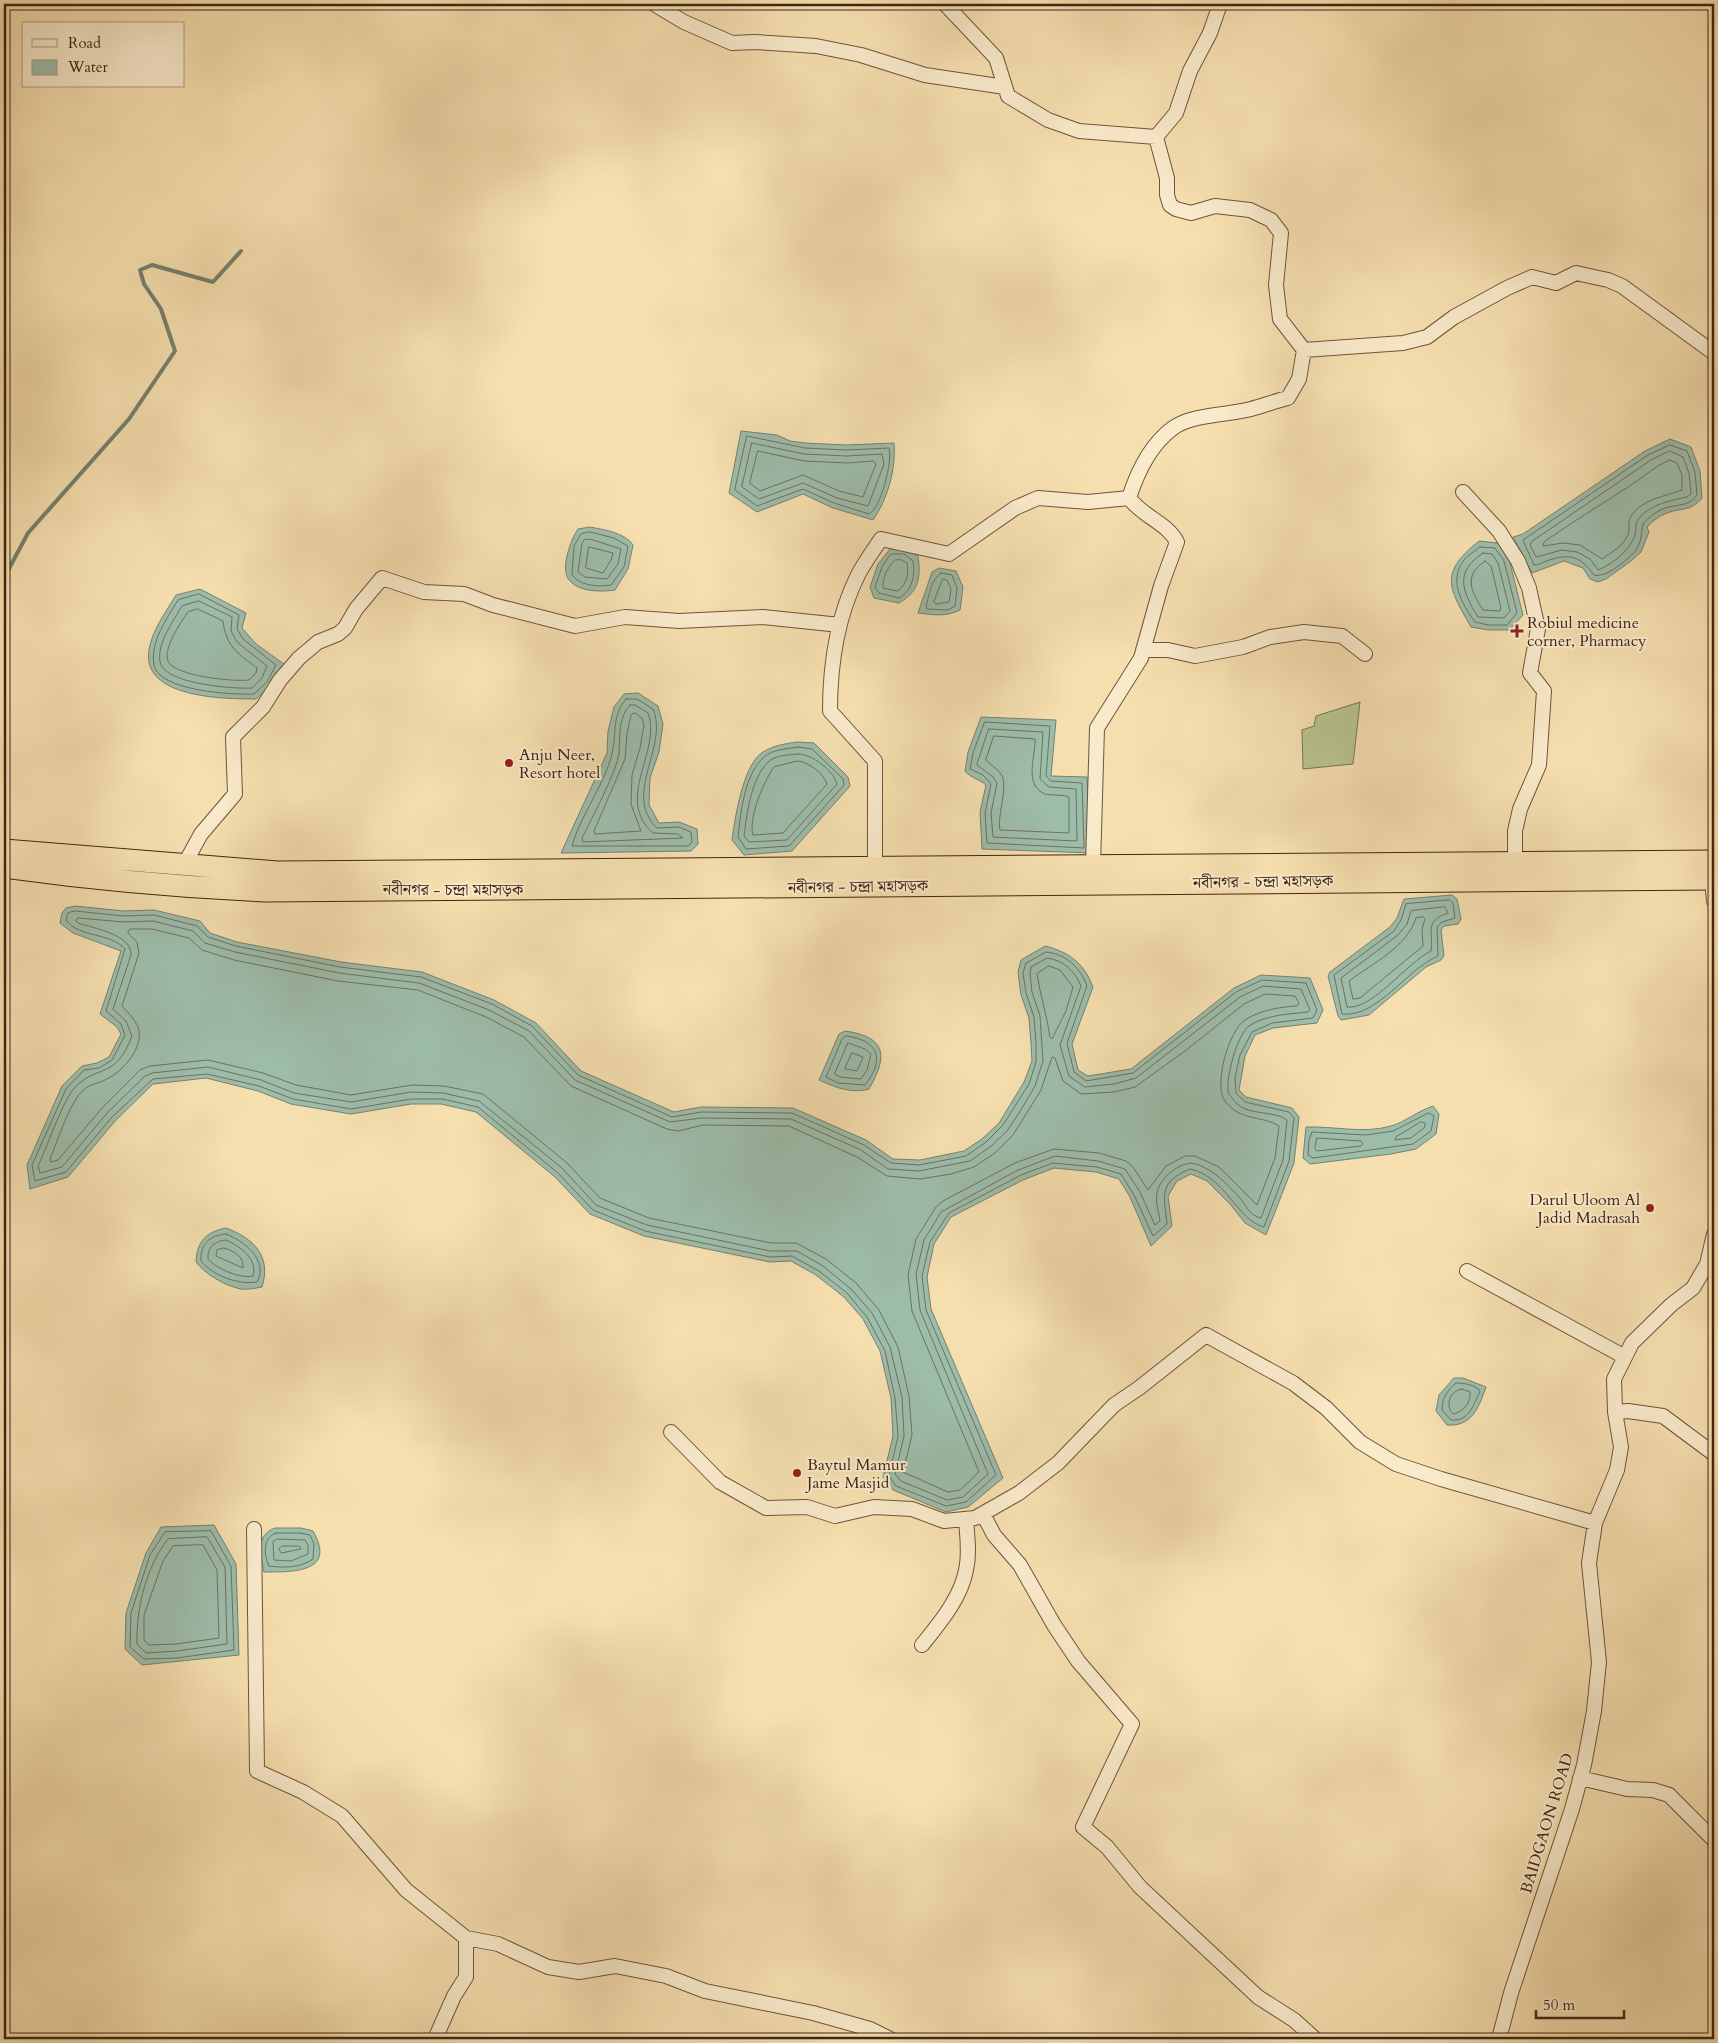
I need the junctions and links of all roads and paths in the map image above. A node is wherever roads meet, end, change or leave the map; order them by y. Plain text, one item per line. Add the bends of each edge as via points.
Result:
1 (654, 4) edge
2 (945, 4) edge
3 (1220, 4) edge
4 (1005, 87) junction
5 (1156, 137) junction
6 (1304, 350) junction
7 (1714, 353) edge
8 (1463, 492) dead end
9 (1129, 498) junction
10 (840, 625) junction
11 (1143, 650) junction
12 (1365, 654) dead end
13 (4, 850) edge
14 (1515, 863) junction
15 (184, 865) junction
16 (1093, 866) junction
17 (4, 867) edge
18 (875, 869) junction
19 (1714, 873) edge
20 (1714, 901) edge
21 (1714, 1234) edge
22 (1467, 1271) dead end
23 (1625, 1357) junction
24 (1615, 1412) junction
25 (671, 1432) dead end
26 (1714, 1454) edge
27 (983, 1514) junction
28 (966, 1519) junction
29 (1595, 1523) junction
30 (254, 1529) dead end
31 (922, 1645) dead end
32 (1580, 1778) junction
33 (1714, 1840) edge
34 (466, 1938) junction
35 (435, 2039) edge
36 (890, 2039) edge
37 (1315, 2039) edge
38 (1499, 2039) edge

1 - 4 street via 732,44 755,42 816,46 861,55 925,75
2 - 4 street via 996,58
3 - 5 street via 1210,33 1190,71 1176,113
4 - 5 street via 1008,96 1048,120 1079,131
5 - 6 street via 1167,178 1170,205 1191,213 1215,206 1250,210 1271,220 1281,233 1276,285 1280,319
6 - 7 street via 1377,346 1426,337 1462,313 1532,277 1556,283 1576,273 1622,286
6 - 9 street via 1299,379 1288,398 1174,427 1157,444 1136,478
8 - 14 street via 1499,531 1518,561 1529,588 1538,629 1530,673 1544,692 1539,765 1520,809 1515,831
9 - 10 street via 1088,502 1038,498 1015,508 949,554 881,539 858,574
9 - 11 street via 1135,506 1170,530 1177,542
10 - 15 street via 763,617 679,621 625,618 574,626 464,594 424,592 382,578 345,628 318,642 299,658 263,707 233,737 234,794 202,834
10 - 18 street via 830,678 830,711 875,761
11 - 12 street via 1168,650 1195,656 1304,632 1342,636
11 - 16 street via 1097,728
13 - 15 highway, নবীনগর - চন্দ্রা মহাসড়ক
14 - 16 highway, নবীনগর - চন্দ্রা মহাসড়ক
14 - 19 highway, নবীনগর - চন্দ্রা মহাসড়ক
15 - 18 highway, নবীনগর - চন্দ্রা মহাসড়ক via 277,872
16 - 18 highway, নবীনগর - চন্দ্রা মহাসড়ক
17 - 19 highway, নবীনগর - চন্দ্রা মহাসড়ক via 118,881 266,891
19 - 20 street
21 - 23 street, BAIDGAON ROAD via 1707,1264 1693,1288 1670,1305 1632,1343
22 - 23 street
23 - 24 street, BAIDGAON ROAD via 1614,1379
24 - 26 street via 1663,1416
24 - 29 street, BAIDGAON ROAD via 1621,1447 1617,1470
25 - 28 street via 720,1482 766,1508 807,1507 835,1516 874,1507 912,1509 944,1521
27 - 28 street
27 - 29 street via 1019,1493 1058,1463 1114,1405 1206,1335 1293,1383 1326,1408 1360,1442 1396,1464
27 - 37 street via 994,1535 1020,1565 1078,1661 1132,1724 1083,1827 1107,1847 1140,1887 1258,1997 1294,2020
28 - 31 street via 966,1572 938,1626
29 - 32 street, BAIDGAON ROAD via 1589,1563 1599,1662 1594,1712
30 - 34 street via 257,1771 303,1792 342,1816 406,1890
32 - 33 street via 1669,1795
32 - 38 street, BAIDGAON ROAD
34 - 35 street via 466,1977
34 - 36 street via 498,1944 548,1967 579,1972 615,1966 666,1976 705,1991 813,2013 870,2029

